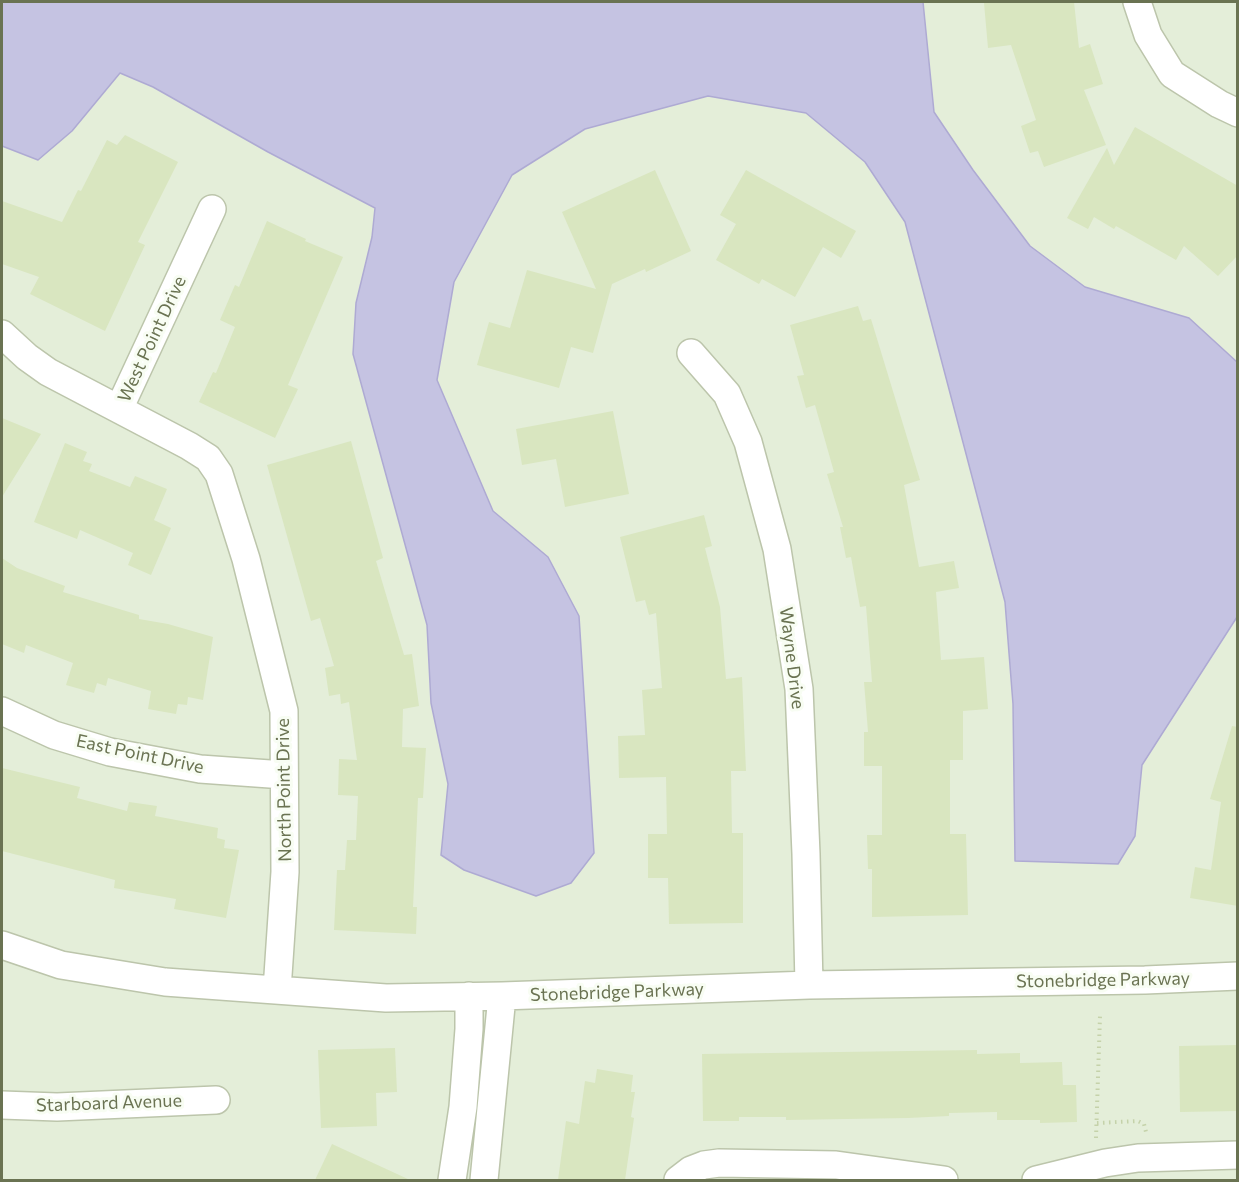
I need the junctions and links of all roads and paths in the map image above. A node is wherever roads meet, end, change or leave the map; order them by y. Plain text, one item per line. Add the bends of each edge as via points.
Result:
1 (1137, 2) edge
2 (1238, 113) edge
3 (212, 209) dead end
4 (2, 334) edge
5 (691, 353) dead end
6 (119, 409) junction
7 (208, 458) joint
8 (2, 711) edge
9 (284, 775) junction
10 (2, 945) edge
11 (1238, 976) edge
12 (808, 986) junction
13 (277, 990) junction
14 (469, 996) junction
15 (502, 996) junction
16 (1100, 1016) dead end
17 (216, 1100) dead end
18 (2, 1105) edge
19 (1097, 1122) junction
20 (1146, 1136) dead end
21 (1096, 1148) dead end
22 (1238, 1155) edge
23 (679, 1179) edge
24 (452, 1180) edge
25 (484, 1180) edge
26 (944, 1180) edge
27 (1036, 1180) edge

1 - 2 street via 1148,34 1172,74
3 - 6 street, West Point Drive
4 - 6 street via 48,372
5 - 12 street, Wayne Drive via 727,394 740,423 777,549 799,689
6 - 7 street, West Point Drive
7 - 9 street, North Point Drive via 219,474 246,559 284,711
8 - 9 street, East Point Drive via 54,735 110,752 200,769
9 - 13 street, North Point Drive via 285,872
10 - 13 street, Stonebridge Parkway via 61,965 153,981
11 - 12 street, Stonebridge Parkway
12 - 15 street, Stonebridge Parkway
13 - 14 street, Stonebridge Parkway via 386,998
14 - 15 street, Stonebridge Parkway
14 - 24 street via 463,1107
15 - 25 street
16 - 19 path
17 - 18 street, Starboard Avenue via 57,1107
19 - 20 path via 1138,1121 1144,1124
19 - 21 path
22 - 27 street via 1138,1158
23 - 26 street via 704,1165 719,1163 836,1165

